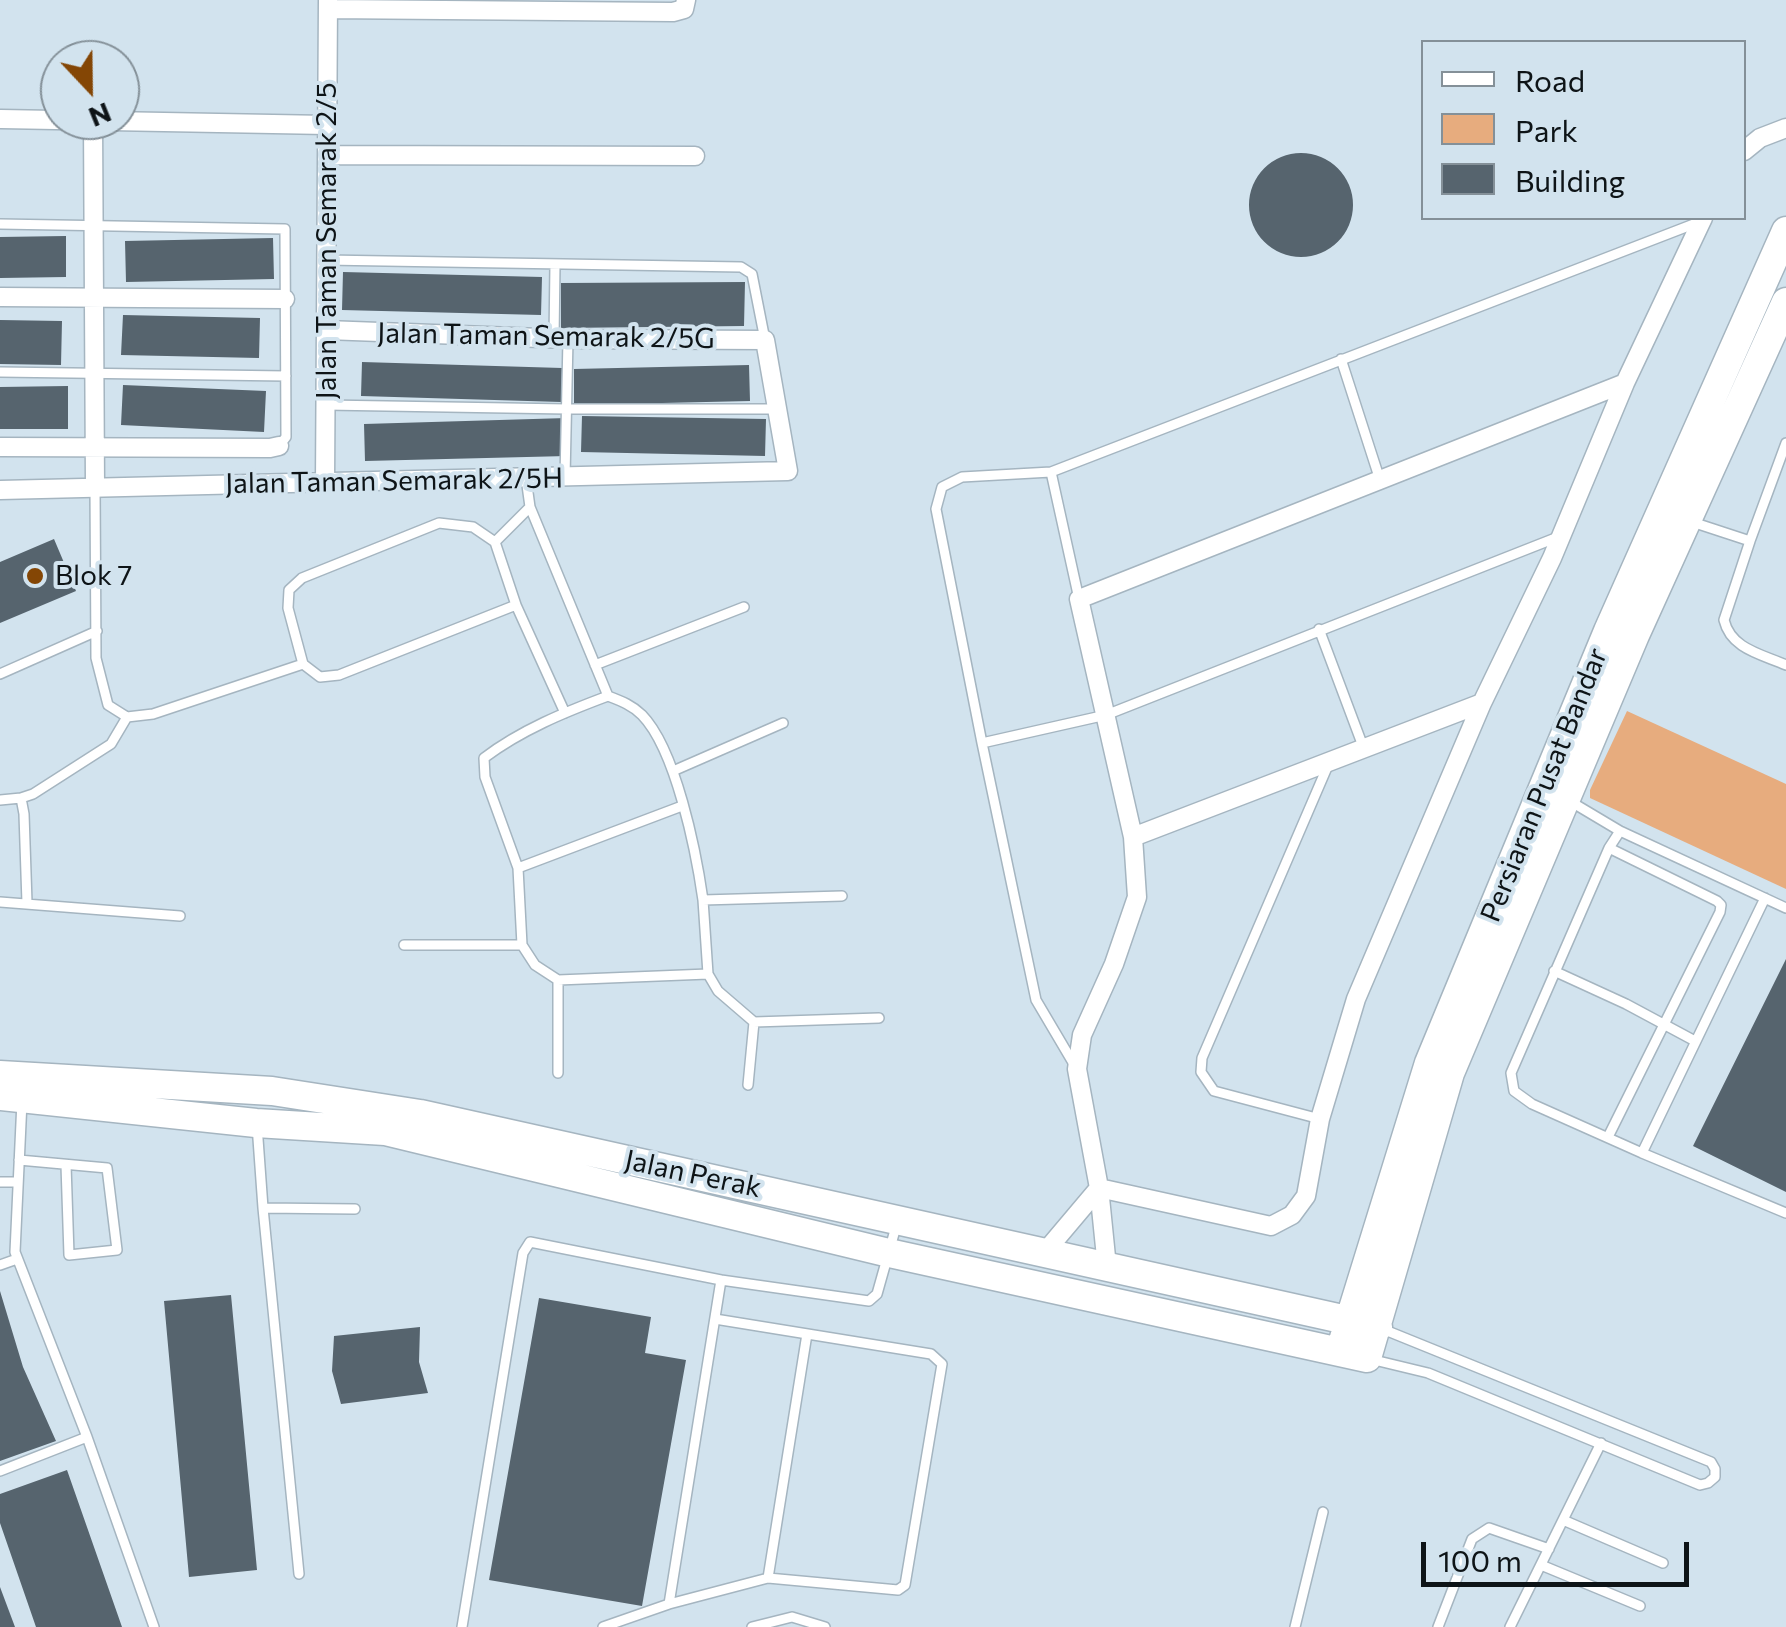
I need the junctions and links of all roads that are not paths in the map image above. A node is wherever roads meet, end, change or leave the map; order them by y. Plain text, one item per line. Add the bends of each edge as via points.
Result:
1 (328, 5) edge
2 (679, 6) edge
3 (1, 119) edge
4 (40, 120) edge
5 (140, 122) edge
6 (327, 126) junction
7 (1786, 128) edge
8 (92, 140) edge
9 (1746, 149) edge
10 (327, 155) junction
11 (695, 156) dead end
12 (1699, 220) edge
13 (1702, 220) edge
14 (0, 224) edge
15 (93, 225) junction
16 (1786, 231) edge
17 (326, 260) junction
18 (556, 264) junction
19 (0, 297) edge
20 (94, 298) junction
21 (285, 299) junction
22 (1786, 302) edge
23 (326, 330) junction
24 (561, 339) junction
25 (765, 340) junction
26 (1341, 359) junction
27 (0, 372) edge
28 (94, 372) junction
29 (286, 376) junction
30 (1625, 383) junction
31 (326, 405) junction
32 (567, 409) junction
33 (777, 409) junction
34 (1786, 443) edge
35 (279, 446) joint
36 (0, 447) edge
37 (95, 448) junction
38 (1051, 472) junction
39 (565, 477) junction
40 (526, 478) junction
41 (1380, 480) junction
42 (325, 482) junction
43 (95, 488) junction
44 (0, 490) edge
45 (530, 507) junction
46 (1686, 520) junction
47 (1561, 536) junction
48 (495, 542) junction
49 (1750, 542) junction
50 (1080, 599) junction
51 (516, 605) junction
52 (744, 607) dead end
53 (1319, 629) junction
54 (97, 631) junction
55 (303, 664) junction
56 (595, 665) junction
57 (1786, 665) edge
58 (0, 674) edge
59 (608, 696) junction
60 (1482, 703) junction
61 (565, 713) junction
62 (1106, 715) junction
63 (127, 717) junction
64 (783, 724) dead end
65 (982, 743) junction
66 (1364, 749) junction
67 (1330, 762) junction
68 (673, 771) junction
69 (21, 798) junction
70 (1566, 799) junction
71 (0, 800) edge
72 (682, 806) junction
73 (1620, 831) junction
74 (1134, 837) junction
75 (1610, 848) junction
76 (518, 868) junction
77 (842, 896) dead end
78 (1765, 898) junction
79 (704, 900) junction
80 (0, 902) edge
81 (26, 903) junction
82 (1786, 908) edge
83 (180, 916) dead end
84 (404, 944) dead end
85 (522, 945) junction
86 (1554, 972) junction
87 (708, 974) junction
88 (558, 980) junction
89 (879, 1018) dead end
90 (754, 1022) junction
91 (1665, 1023) junction
92 (1695, 1041) junction
93 (1077, 1069) junction
94 (558, 1073) dead end
95 (0, 1075) edge
96 (748, 1084) dead end
97 (11, 1097) edge
98 (1320, 1119) junction
99 (256, 1122) junction
100 (1608, 1137) junction
101 (1642, 1153) junction
102 (19, 1160) junction
103 (66, 1165) junction
104 (0, 1182) edge
105 (18, 1182) junction
106 (1099, 1188) junction
107 (263, 1208) junction
108 (356, 1209) dead end
109 (1786, 1213) edge
110 (898, 1220) junction
111 (1034, 1250) junction
112 (889, 1253) junction
113 (18, 1258) junction
114 (0, 1265) edge
115 (1107, 1267) junction
116 (721, 1280) junction
117 (1057, 1290) junction
118 (714, 1320) junction
119 (1349, 1321) junction
120 (1378, 1327) junction
121 (807, 1334) junction
122 (1353, 1356) junction
123 (86, 1437) junction
124 (1601, 1444) junction
125 (0, 1472) edge
126 (1323, 1512) dead end
127 (1563, 1520) junction
128 (1548, 1549) junction
129 (1663, 1563) dead end
130 (1541, 1564) junction
131 (299, 1574) dead end
132 (768, 1578) junction
133 (669, 1604) junction
134 (1640, 1606) dead end
135 (154, 1627) edge
136 (462, 1627) edge
137 (604, 1627) edge
138 (752, 1627) edge
139 (826, 1627) edge
140 (1294, 1627) edge
141 (1438, 1627) edge
142 (1510, 1627) edge

1 - 2 street
1 - 6 street, Jalan Taman Semarak 2/5
3 - 4 street
5 - 6 street
6 - 10 street, Jalan Taman Semarak 2/5
7 - 9 street
8 - 15 street
10 - 11 street
10 - 17 street, Jalan Taman Semarak 2/5
12 - 26 lane
13 - 30 street
14 - 15 lane
15 - 20 street
15 - 21 lane via 285,229
16 - 119 main road, Persiaran Pusat Bandar via 1608,631 1429,1064
17 - 18 lane
17 - 23 street, Jalan Taman Semarak 2/5
18 - 24 lane
18 - 25 lane via 747,269
19 - 20 street
20 - 21 street
20 - 28 street
21 - 29 lane
22 - 46 main road, Persiaran Pusat Bandar
23 - 24 street, Jalan Taman Semarak 2/5G
23 - 31 street, Jalan Taman Semarak 2/5
24 - 25 street, Jalan Taman Semarak 2/5G
24 - 32 lane
25 - 33 street
26 - 38 lane
26 - 41 lane
27 - 28 lane
28 - 29 lane
28 - 37 street
29 - 35 lane via 286,436
30 - 41 street
30 - 47 street
31 - 32 lane
31 - 42 street, Jalan Taman Semarak 2/5
32 - 33 lane
32 - 39 lane
33 - 39 street, Jalan Taman Semarak 2/5H via 788,472
34 - 49 lane
35 - 37 street
36 - 37 street
37 - 43 street
38 - 50 lane
38 - 65 lane via 962,477 942,487 936,509
39 - 40 street, Jalan Taman Semarak 2/5H
40 - 42 street, Jalan Taman Semarak 2/5H
40 - 45 lane
41 - 50 street
42 - 43 street, Jalan Taman Semarak 2/5H
43 - 44 street, Jalan Taman Semarak 2/5H
43 - 54 lane
45 - 48 lane
45 - 56 lane
46 - 49 lane
46 - 70 main road, Persiaran Pusat Bandar
47 - 53 lane
47 - 60 street
48 - 51 lane
48 - 55 lane via 473,527 439,523 302,578 288,590 288,608
49 - 57 lane via 1724,620 1728,634
50 - 62 street
51 - 55 lane via 340,675 320,677
51 - 61 lane
52 - 56 lane
53 - 62 lane
53 - 66 lane
54 - 58 lane
54 - 63 lane via 108,705
55 - 63 lane
56 - 59 lane
59 - 61 lane
59 - 68 lane via 645,718
60 - 66 street
60 - 98 street via 1356,999
61 - 76 lane via 484,758
62 - 65 lane
62 - 74 street
63 - 69 lane via 99,754
64 - 68 lane
65 - 93 lane via 1036,1000
66 - 67 street
67 - 74 street
67 - 98 lane via 1202,1058 1214,1091
68 - 72 lane
69 - 71 lane
69 - 81 lane
70 - 73 lane
70 - 120 main road, Persiaran Pusat Bandar via 1450,1073
72 - 76 lane
72 - 79 lane
73 - 75 lane
73 - 78 lane
74 - 93 street via 1137,897 1082,1036
75 - 86 lane
75 - 91 lane via 1721,905
76 - 85 lane
77 - 79 lane
78 - 82 lane
78 - 92 lane
79 - 87 lane
80 - 81 lane
81 - 83 lane
84 - 85 lane
85 - 88 lane via 534,965
86 - 91 lane
86 - 100 lane via 1511,1073 1514,1092
87 - 88 lane
87 - 90 lane
88 - 94 lane
89 - 90 lane
90 - 96 lane
91 - 92 lane
91 - 100 lane
92 - 101 lane
93 - 106 street
95 - 110 main road, Jalan Perak via 272,1090 420,1114
97 - 99 main road, Jalan Perak
97 - 102 lane
98 - 106 street via 1306,1196 1292,1215 1271,1226
99 - 107 lane
99 - 112 main road, Jalan Perak via 385,1131
100 - 101 lane
101 - 109 lane
102 - 103 lane
102 - 105 lane
103 - 103 lane via 69,1256 117,1250 107,1168
104 - 105 lane
105 - 113 lane
106 - 111 street
106 - 115 street
107 - 108 lane
107 - 131 lane
110 - 111 main road, Jalan Perak
110 - 112 lane
111 - 115 main road, Jalan Perak
111 - 117 main road via 1052,1270
112 - 116 lane via 869,1302
112 - 117 main road, Jalan Perak
113 - 114 lane
113 - 123 lane
115 - 119 main road, Jalan Perak
116 - 118 lane
116 - 136 lane via 530,1242 522,1253
117 - 122 main road, Jalan Perak
118 - 121 lane
118 - 133 lane
119 - 120 main road, Jalan Perak
119 - 122 main road, Persiaran Pusat Bandar
120 - 122 main road, Persiaran Pusat Bandar
120 - 124 lane via 1711,1462 1714,1477 1700,1485
121 - 132 lane
121 - 132 lane via 931,1354 942,1364 905,1585 898,1590
122 - 124 lane via 1428,1374
123 - 125 lane
123 - 135 lane
124 - 127 lane
126 - 140 lane
127 - 128 lane
127 - 129 lane
128 - 130 lane
128 - 141 lane via 1489,1528 1472,1539
130 - 134 lane
130 - 142 lane
132 - 133 lane
133 - 137 lane
138 - 139 lane via 792,1617

